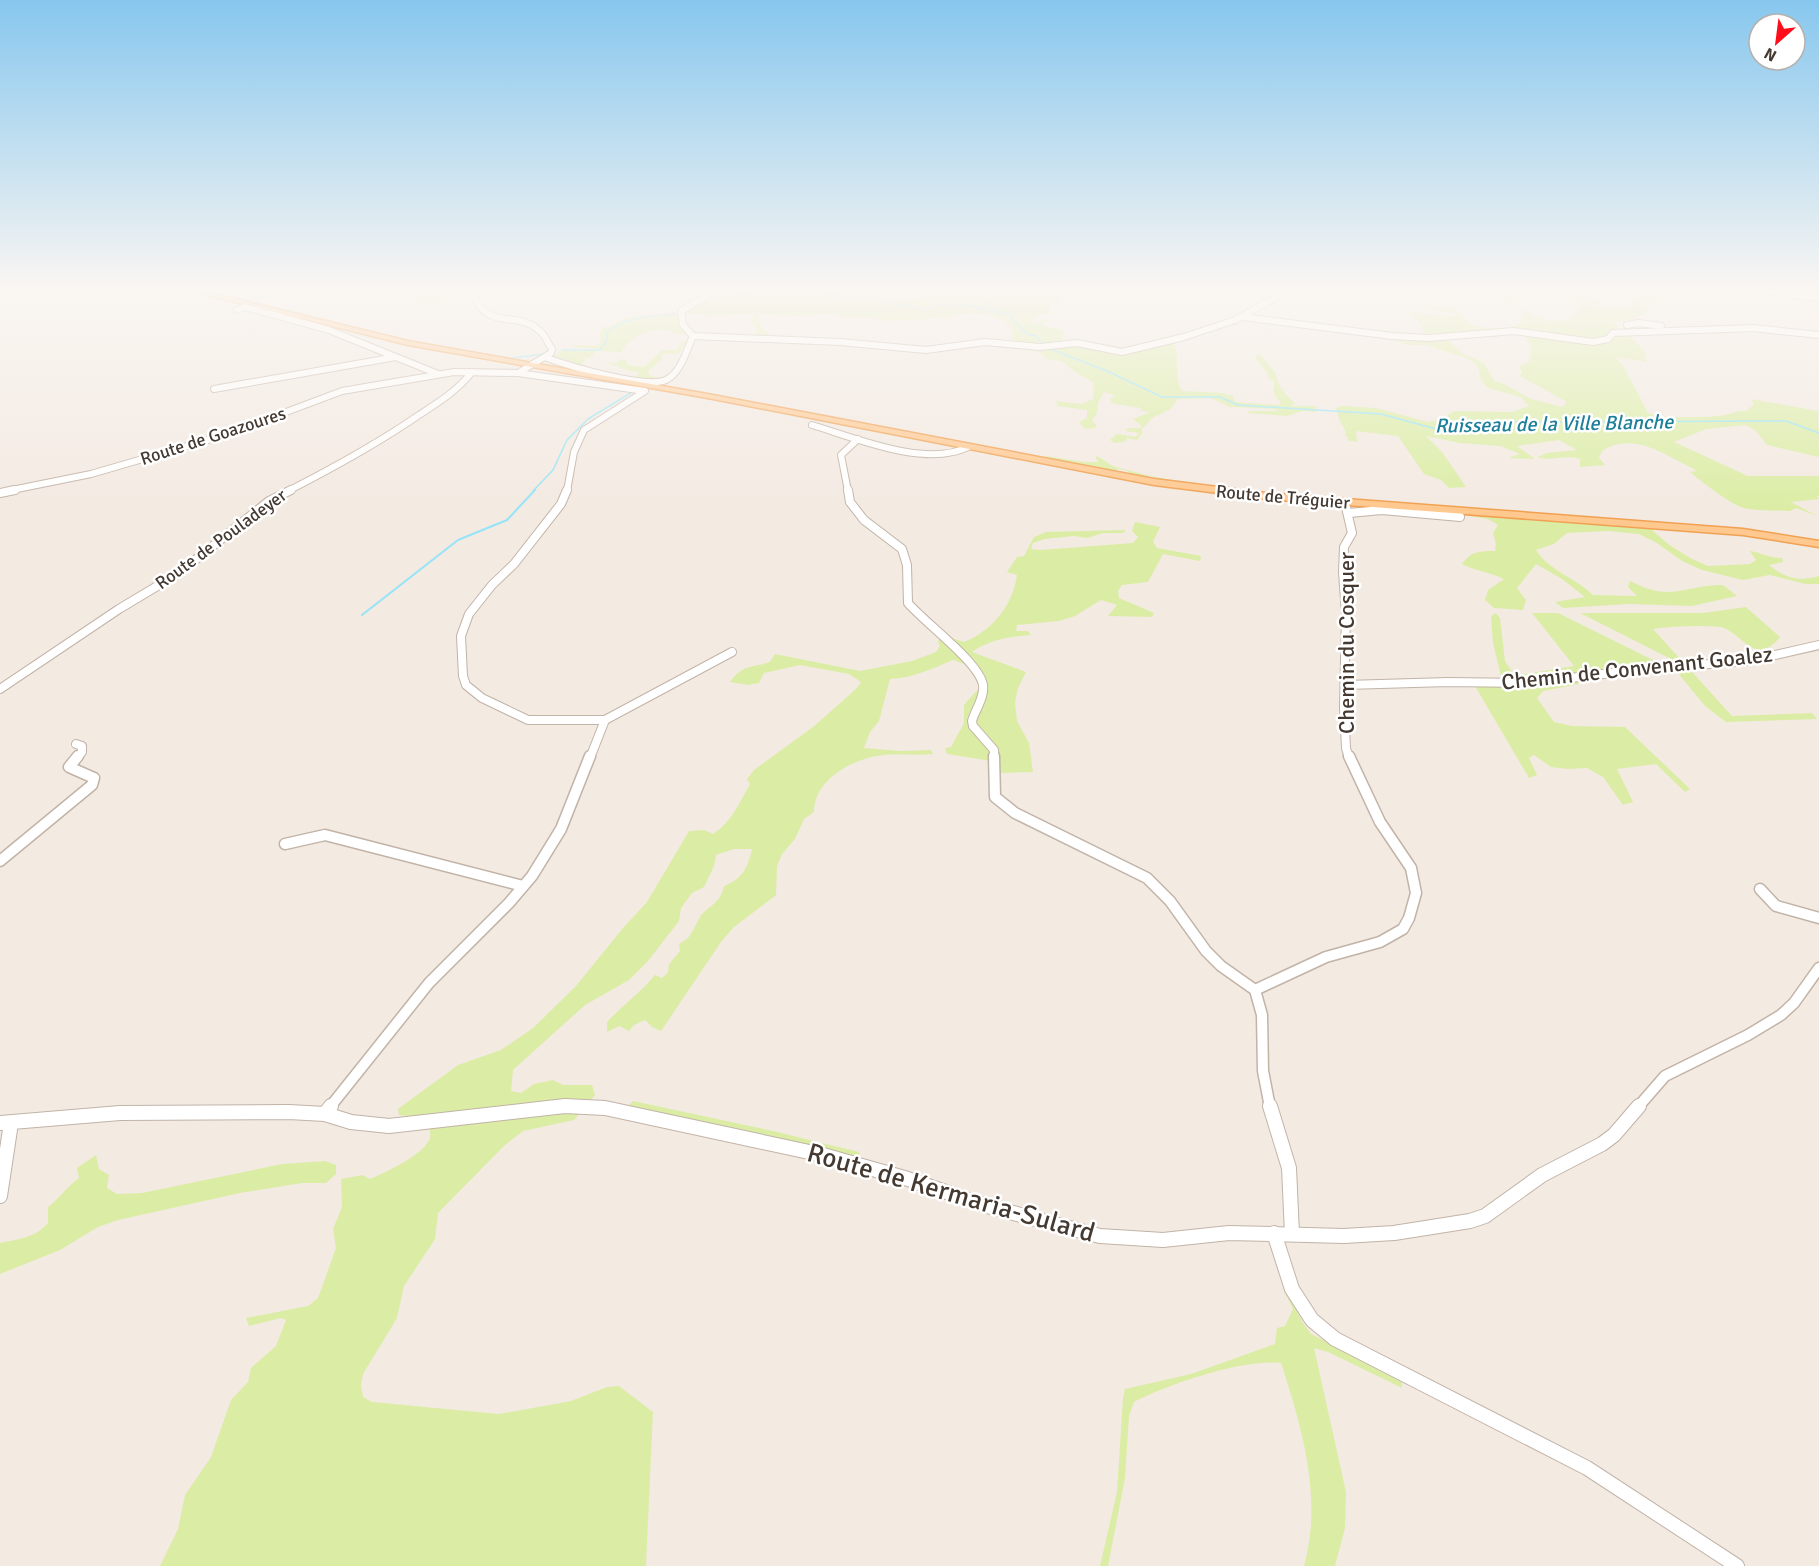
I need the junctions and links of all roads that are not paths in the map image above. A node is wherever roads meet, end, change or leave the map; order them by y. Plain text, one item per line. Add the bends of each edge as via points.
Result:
1 (372, 361) edge
2 (406, 361) edge
3 (508, 361) edge
4 (540, 361) edge
5 (555, 361) edge
6 (680, 361) edge
7 (531, 365) junction
8 (573, 368) junction
9 (472, 372) junction
10 (518, 373) junction
11 (438, 374) junction
12 (583, 374) junction
13 (214, 388) dead end
14 (812, 425) dead end
15 (858, 440) junction
16 (968, 447) junction
17 (0, 493) edge
18 (1345, 503) junction
19 (1349, 513) junction
20 (1460, 517) dead end
21 (1819, 544) edge
22 (1819, 645) edge
23 (732, 652) dead end
24 (1346, 685) junction
25 (0, 689) edge
26 (604, 720) junction
27 (76, 744) dead end
28 (285, 844) dead end
29 (0, 861) edge
30 (523, 886) junction
31 (1760, 889) dead end
32 (1819, 918) edge
33 (1819, 968) edge
34 (1255, 990) junction
35 (325, 1114) junction
36 (6, 1123) edge
37 (0, 1196) edge
38 (1274, 1233) junction
39 (1292, 1234) junction
40 (1737, 1566) edge

1 - 13 street
2 - 11 street
3 - 7 main road, Route de Tréguier
4 - 7 street
5 - 8 street
6 - 8 street via 664,381
7 - 10 street
7 - 12 main road, Route de Tréguier
8 - 12 street
9 - 10 street, Route de Goazoures
9 - 11 street, Route de Goazoures
9 - 25 street, Route de Pouladeyer via 459,388 389,436 269,501 179,573
10 - 26 street, Route de Goazoures via 645,391 592,423 581,435 561,504 469,614 461,636 463,676 475,694 522,718
11 - 17 street, Route de Goazoures via 342,391 225,435 91,474
12 - 16 main road, Route de Tréguier
14 - 15 street
15 - 16 street via 936,454 960,452
15 - 34 street via 841,455 850,502 864,520 902,549 908,565 908,603 964,656 982,681 984,688 972,721 994,750 995,797 1015,813 1147,878 1170,901 1206,951
16 - 18 main road, Route de Tréguier via 1154,482
18 - 19 street, Chemin du Cosquer
18 - 21 main road, Route de Tréguier via 1743,532
19 - 20 street via 1382,510
19 - 24 street, Chemin du Cosquer via 1352,533 1344,547 1343,572
22 - 24 street, Chemin de Convenant Goalez via 1749,661 1530,683
23 - 26 street
24 - 34 street, Chemin du Cosquer via 1346,748 1380,822 1411,868 1416,893 1409,918 1403,929 1380,942 1326,957
26 - 30 street via 554,843
27 - 29 street via 82,746 82,752 69,767 94,778 92,785
28 - 30 street via 325,834
30 - 35 street via 444,967
31 - 32 street via 1776,906
33 - 39 street, Route de Kermaria-Sulard via 1781,1015 1665,1076 1614,1135 1542,1175 1485,1216 1394,1233
34 - 39 street via 1262,1016 1263,1071 1269,1103 1289,1168
35 - 36 street, Route de Kermaria-Sulard via 120,1113
35 - 38 street, Route de Kermaria-Sulard via 351,1122 389,1126 565,1106 605,1108 823,1155 1100,1236 1163,1240
36 - 37 street
38 - 39 street, Route de Kermaria-Sulard
38 - 40 street via 1292,1289 1312,1320 1335,1339 1587,1468

